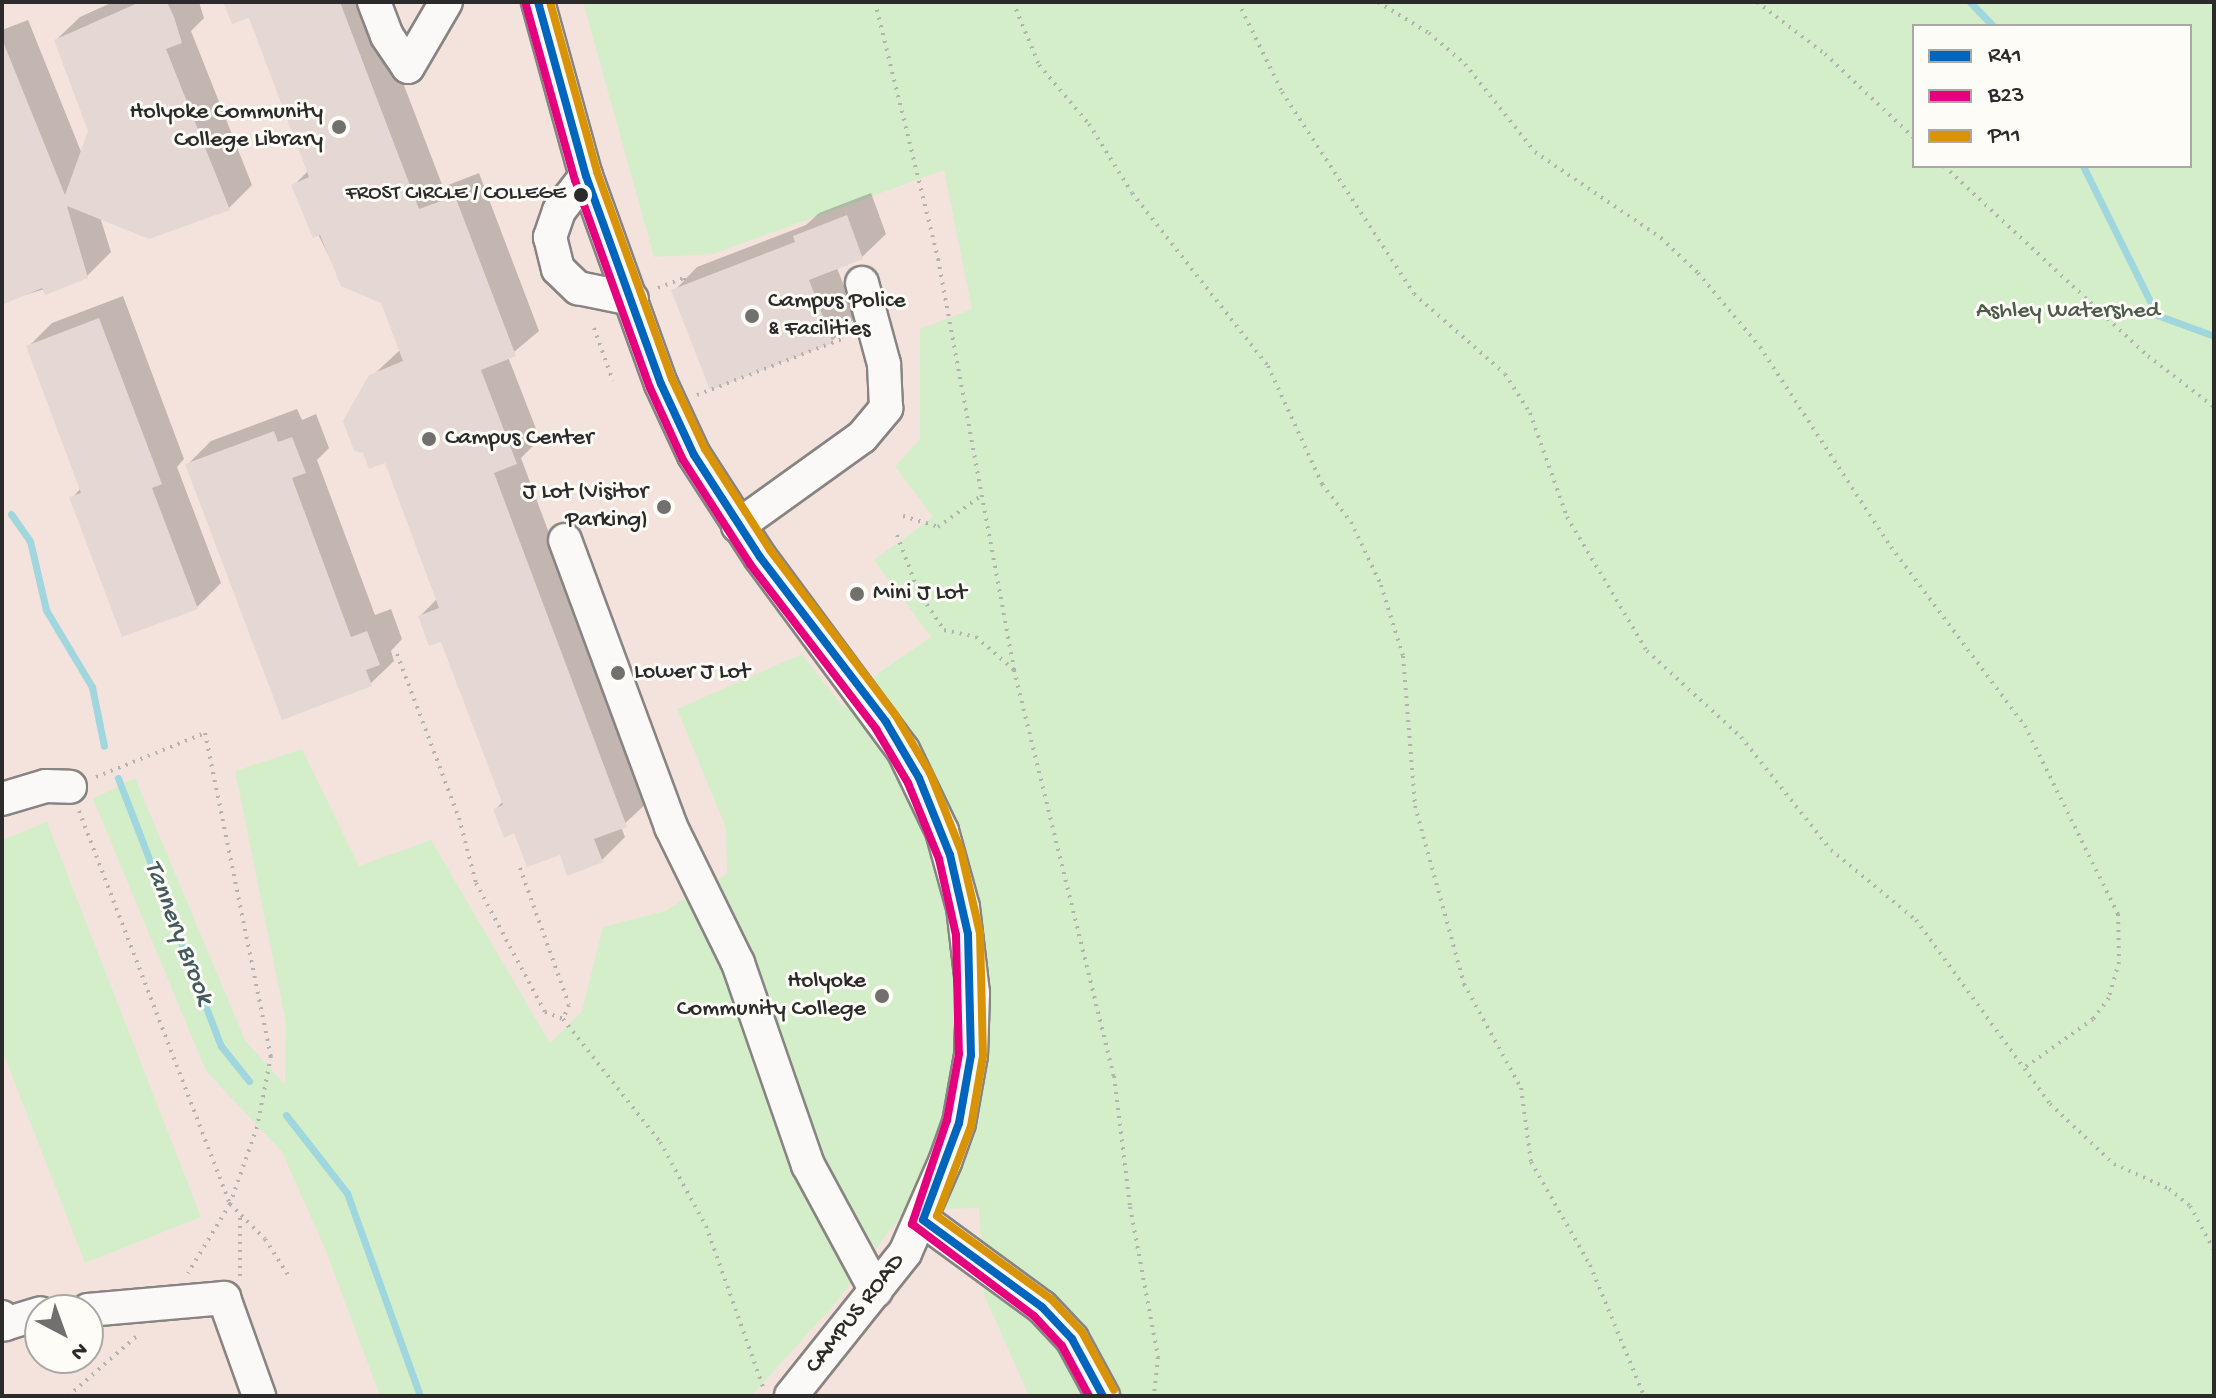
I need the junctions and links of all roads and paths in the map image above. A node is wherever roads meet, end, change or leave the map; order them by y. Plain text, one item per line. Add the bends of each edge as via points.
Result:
1 (374, 2) edge
2 (446, 2) edge
3 (538, 2) edge
4 (875, 2) edge
5 (1013, 2) edge
6 (1238, 2) edge
7 (1378, 2) edge
8 (1757, 2) edge
9 (1912, 136) edge
10 (1946, 168) edge
11 (586, 176) junction
12 (862, 283) dead end
13 (686, 285) dead end
14 (640, 296) junction
15 (594, 328) dead end
16 (842, 339) dead end
17 (613, 381) dead end
18 (687, 399) dead end
19 (2214, 407) edge
20 (982, 495) junction
21 (903, 516) dead end
22 (738, 526) junction
23 (897, 535) dead end
24 (565, 540) dead end
25 (397, 654) dead end
26 (1014, 670) junction
27 (81, 783) junction
28 (5, 789) edge
29 (520, 868) dead end
30 (563, 1019) junction
31 (2023, 1068) junction
32 (230, 1204) junction
33 (240, 1215) junction
34 (923, 1220) junction
35 (2214, 1250) edge
36 (288, 1275) dead end
37 (183, 1279) dead end
38 (242, 1283) dead end
39 (876, 1291) junction
40 (104, 1309) edge
41 (2, 1317) edge
42 (24, 1318) edge
43 (145, 1327) dead end
44 (251, 1388) edge
45 (68, 1396) edge
46 (767, 1396) edge
47 (791, 1396) edge
48 (1103, 1396) edge
49 (1154, 1396) edge
50 (1644, 1396) edge

1 - 2 street via 387,36 408,67
3 - 11 street, CAMPUS ROAD
4 - 20 path via 938,259
5 - 50 path via 1039,65 1089,124 1132,193 1268,366 1322,484 1351,522 1381,585 1403,656 1415,806 1464,984 1521,1088 1531,1162 1590,1265
6 - 31 path via 1282,92 1414,294 1505,374 1530,413 1567,517 1647,651 1741,737 1831,850 1916,920
7 - 31 path via 1429,33 1465,64 1535,152 1661,238 1698,273 1760,347 1891,547 2025,726 2052,775 2070,825 2113,902 2119,962 2109,998 2093,1019
8 - 9 path via 1825,54
10 - 19 path via 2148,356
11 - 14 street, CAMPUS ROAD
11 - 14 street via 559,211 550,237 558,269 578,288
12 - 22 street via 884,364 886,408 862,437
13 - 14 path via 684,278
14 - 22 street, CAMPUS ROAD via 661,384 694,455
15 - 17 path
16 - 18 path
20 - 21 path via 938,527
20 - 26 path
22 - 34 street, CAMPUS ROAD via 903,750 933,807 957,880 971,962 971,1055 959,1123
23 - 26 path via 918,591 944,630 976,637
24 - 39 street via 671,827 743,976 808,1165
25 - 30 path via 459,818 476,883 545,1012
26 - 49 path via 1114,1076 1130,1207 1158,1357
27 - 28 street
27 - 32 path
27 - 32 path via 205,733 271,1056 261,1109
29 - 30 path via 569,1005
30 - 46 path via 660,1142 706,1226
31 - 35 path via 2050,1104 2114,1164 2169,1189 2190,1206
32 - 33 path
32 - 37 path
33 - 36 path via 265,1239
33 - 38 path
34 - 39 street, CAMPUS ROAD
34 - 48 street via 1042,1307 1077,1346
39 - 47 street, CAMPUS ROAD
40 - 44 street via 224,1298
41 - 42 street via 5,1324
43 - 45 path

